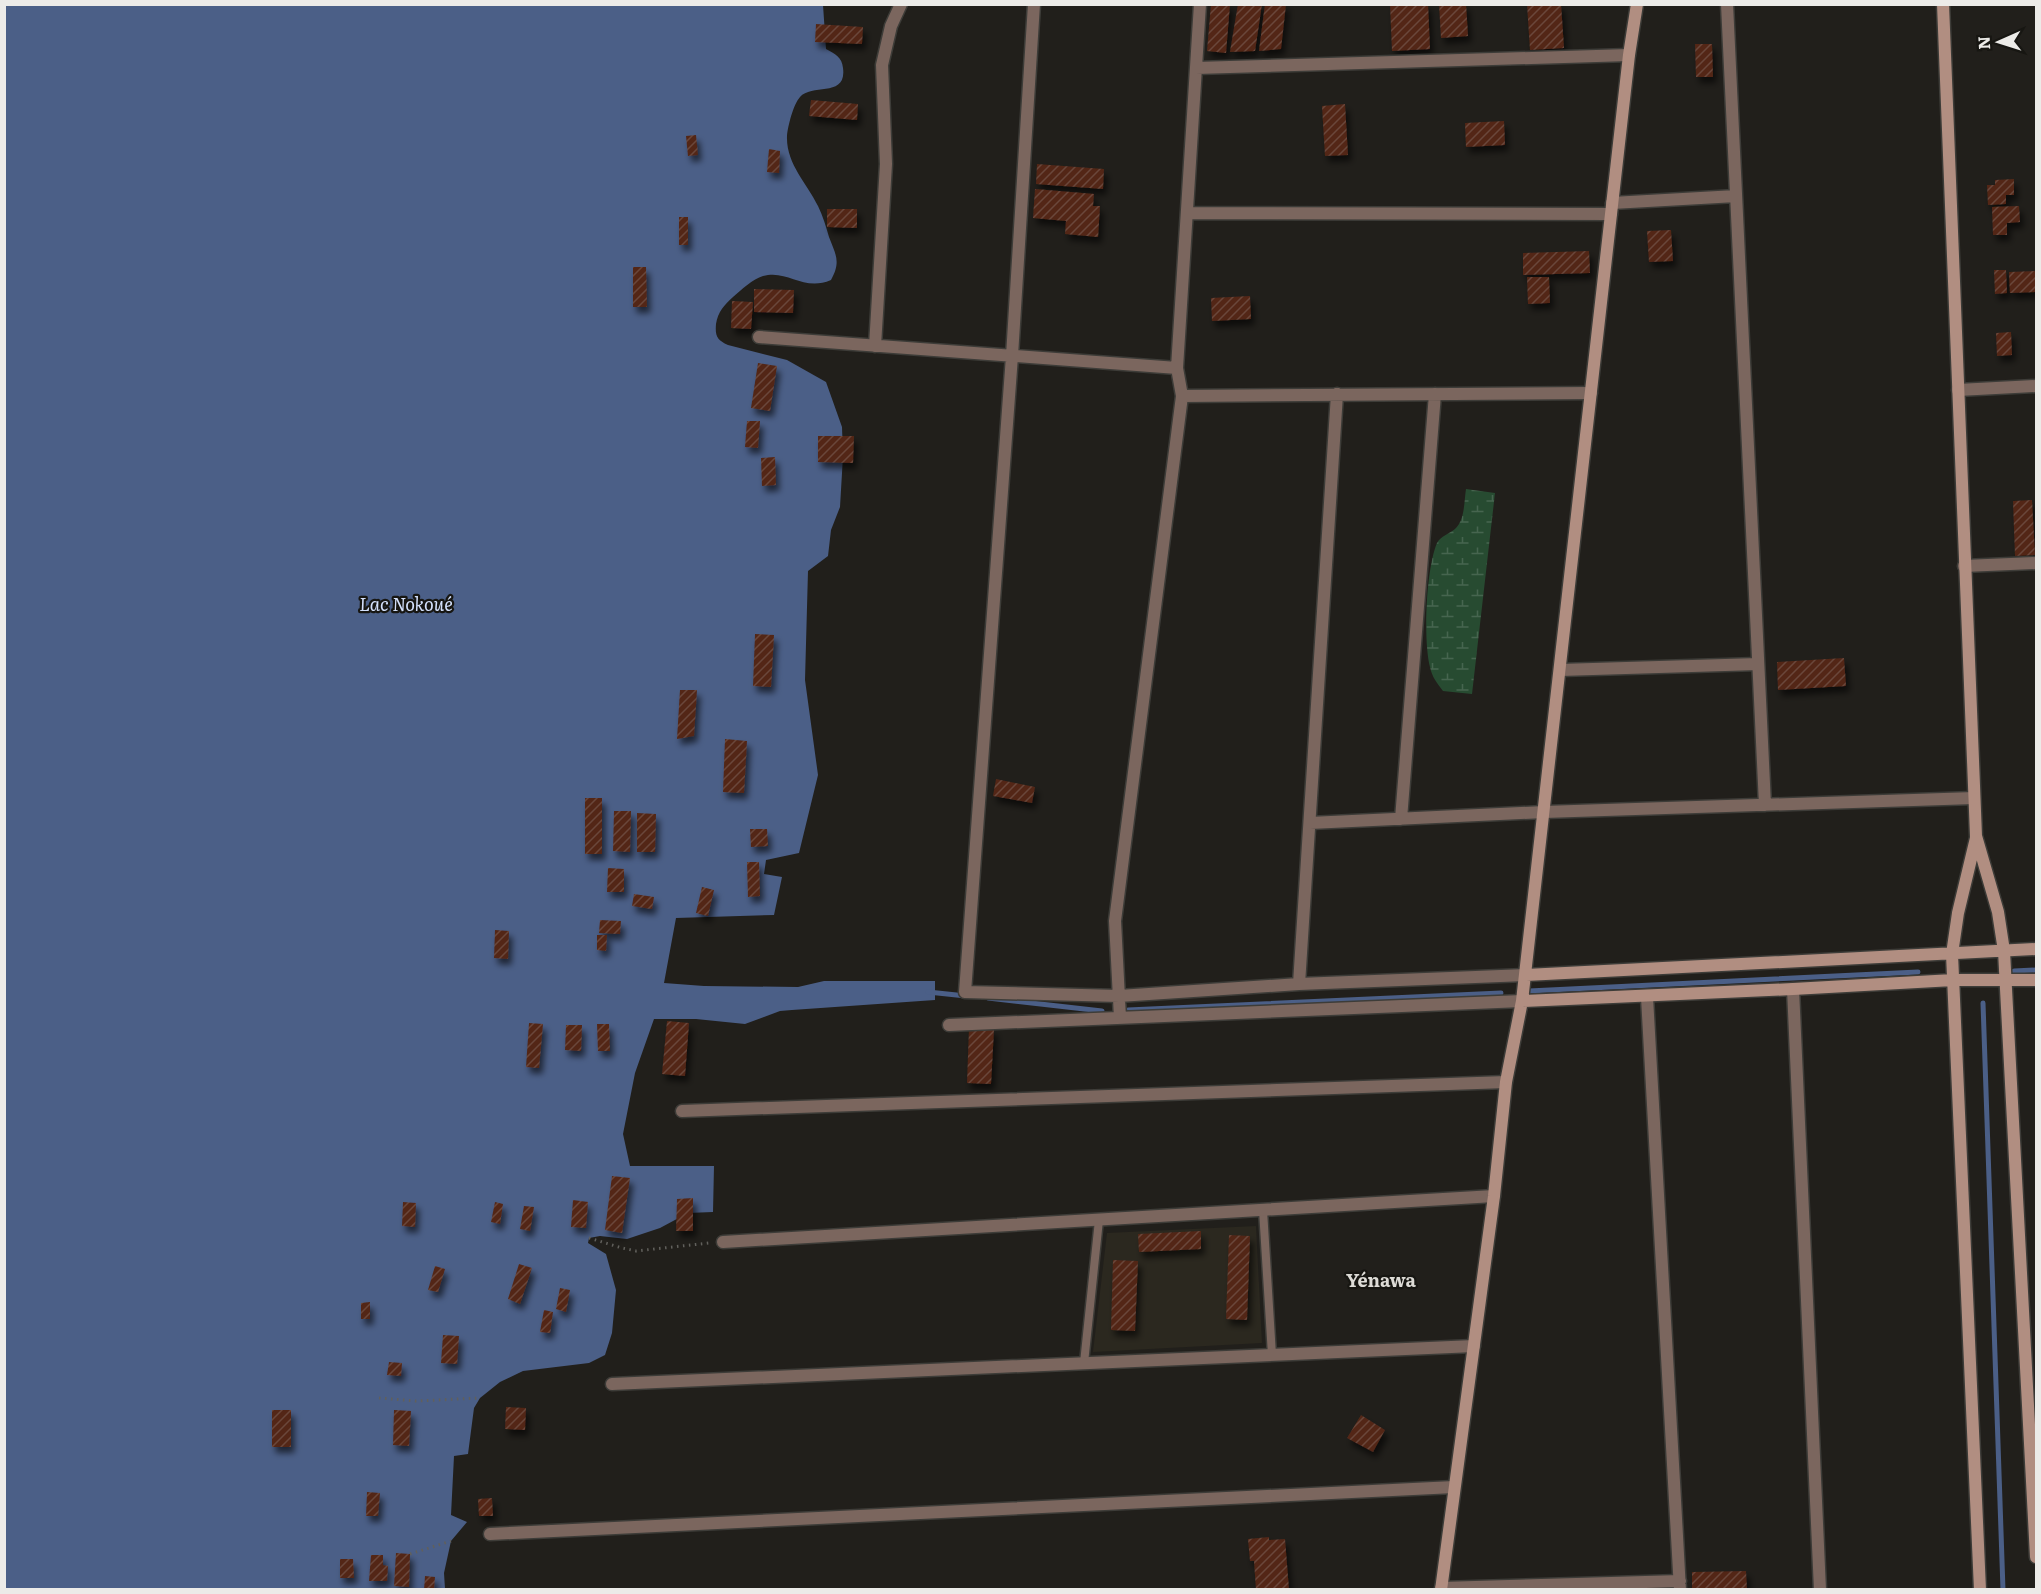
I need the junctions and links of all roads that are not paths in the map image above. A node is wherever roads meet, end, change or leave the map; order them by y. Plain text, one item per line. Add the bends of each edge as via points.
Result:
1 (901, 4) edge
2 (1034, 4) edge
3 (1200, 4) edge
4 (1637, 4) edge
5 (1727, 4) edge
6 (1943, 4) edge
7 (1629, 55) junction
8 (1196, 68) junction
9 (1736, 196) junction
10 (1612, 209) junction
11 (1188, 213) junction
12 (759, 337) dead end
13 (875, 346) junction
14 (1012, 356) junction
15 (1177, 368) junction
16 (2037, 386) edge
17 (1958, 390) junction
18 (1591, 393) junction
19 (1336, 394) junction
20 (1435, 394) junction
21 (1182, 396) junction
22 (2037, 563) edge
23 (1964, 566) junction
24 (1758, 664) junction
25 (1560, 670) junction
26 (1974, 798) junction
27 (1765, 805) junction
28 (1544, 812) junction
29 (1401, 819) junction
30 (1310, 824) junction
31 (1976, 836) junction
32 (2037, 949) edge
33 (2004, 951) junction
34 (1952, 954) junction
35 (1526, 975) junction
36 (1953, 980) junction
37 (2037, 980) edge
38 (2006, 981) junction
39 (1299, 984) junction
40 (1793, 989) junction
41 (1119, 996) junction
42 (1647, 997) junction
43 (1522, 1002) junction
44 (1120, 1018) junction
45 (949, 1025) dead end
46 (1506, 1082) junction
47 (682, 1111) dead end
48 (1494, 1196) junction
49 (1263, 1210) junction
50 (1099, 1220) junction
51 (723, 1242) road end
52 (1474, 1346) junction
53 (1272, 1355) junction
54 (1084, 1363) junction
55 (612, 1384) dead end
56 (1454, 1487) junction
57 (490, 1534) dead end
58 (2037, 1557) edge
59 (1680, 1585) edge
60 (1531, 1587) edge
61 (1441, 1589) edge
62 (1820, 1590) edge
63 (1980, 1590) edge

1 - 13 street via 891,26 882,65 886,164
2 - 14 street
3 - 8 street
4 - 7 street
5 - 9 street
6 - 17 street
7 - 8 street
7 - 10 street
8 - 11 street
9 - 10 street
9 - 24 street
10 - 11 street
10 - 18 street
11 - 15 street
12 - 13 street
13 - 14 street
14 - 15 street
14 - 41 street via 964,992
15 - 21 street
16 - 17 street
17 - 23 street
18 - 20 street
18 - 25 street
19 - 20 street
19 - 21 street
19 - 30 street
20 - 29 street
21 - 41 street via 1115,921
22 - 23 street
23 - 26 street
24 - 25 street
24 - 27 street
25 - 28 street
26 - 27 street
26 - 31 street
27 - 28 street
28 - 29 street
28 - 35 street
29 - 30 street
30 - 39 street
31 - 33 street via 1998,912
31 - 34 street
32 - 33 street
33 - 34 street
33 - 38 street
34 - 35 street
34 - 36 street
35 - 39 street
35 - 43 street
36 - 38 street
36 - 40 street
36 - 63 street
37 - 38 street
38 - 58 street
39 - 41 street
40 - 42 street
40 - 62 street
41 - 44 street
42 - 43 street
42 - 59 street
43 - 44 street
43 - 46 street
44 - 45 street
46 - 47 street
46 - 48 street
48 - 49 street
48 - 52 street
49 - 50 street
49 - 53 lane
50 - 51 street
50 - 54 lane
52 - 53 street
52 - 56 street
53 - 54 street
54 - 55 street
56 - 57 street
56 - 61 street
59 - 60 street
60 - 61 street

